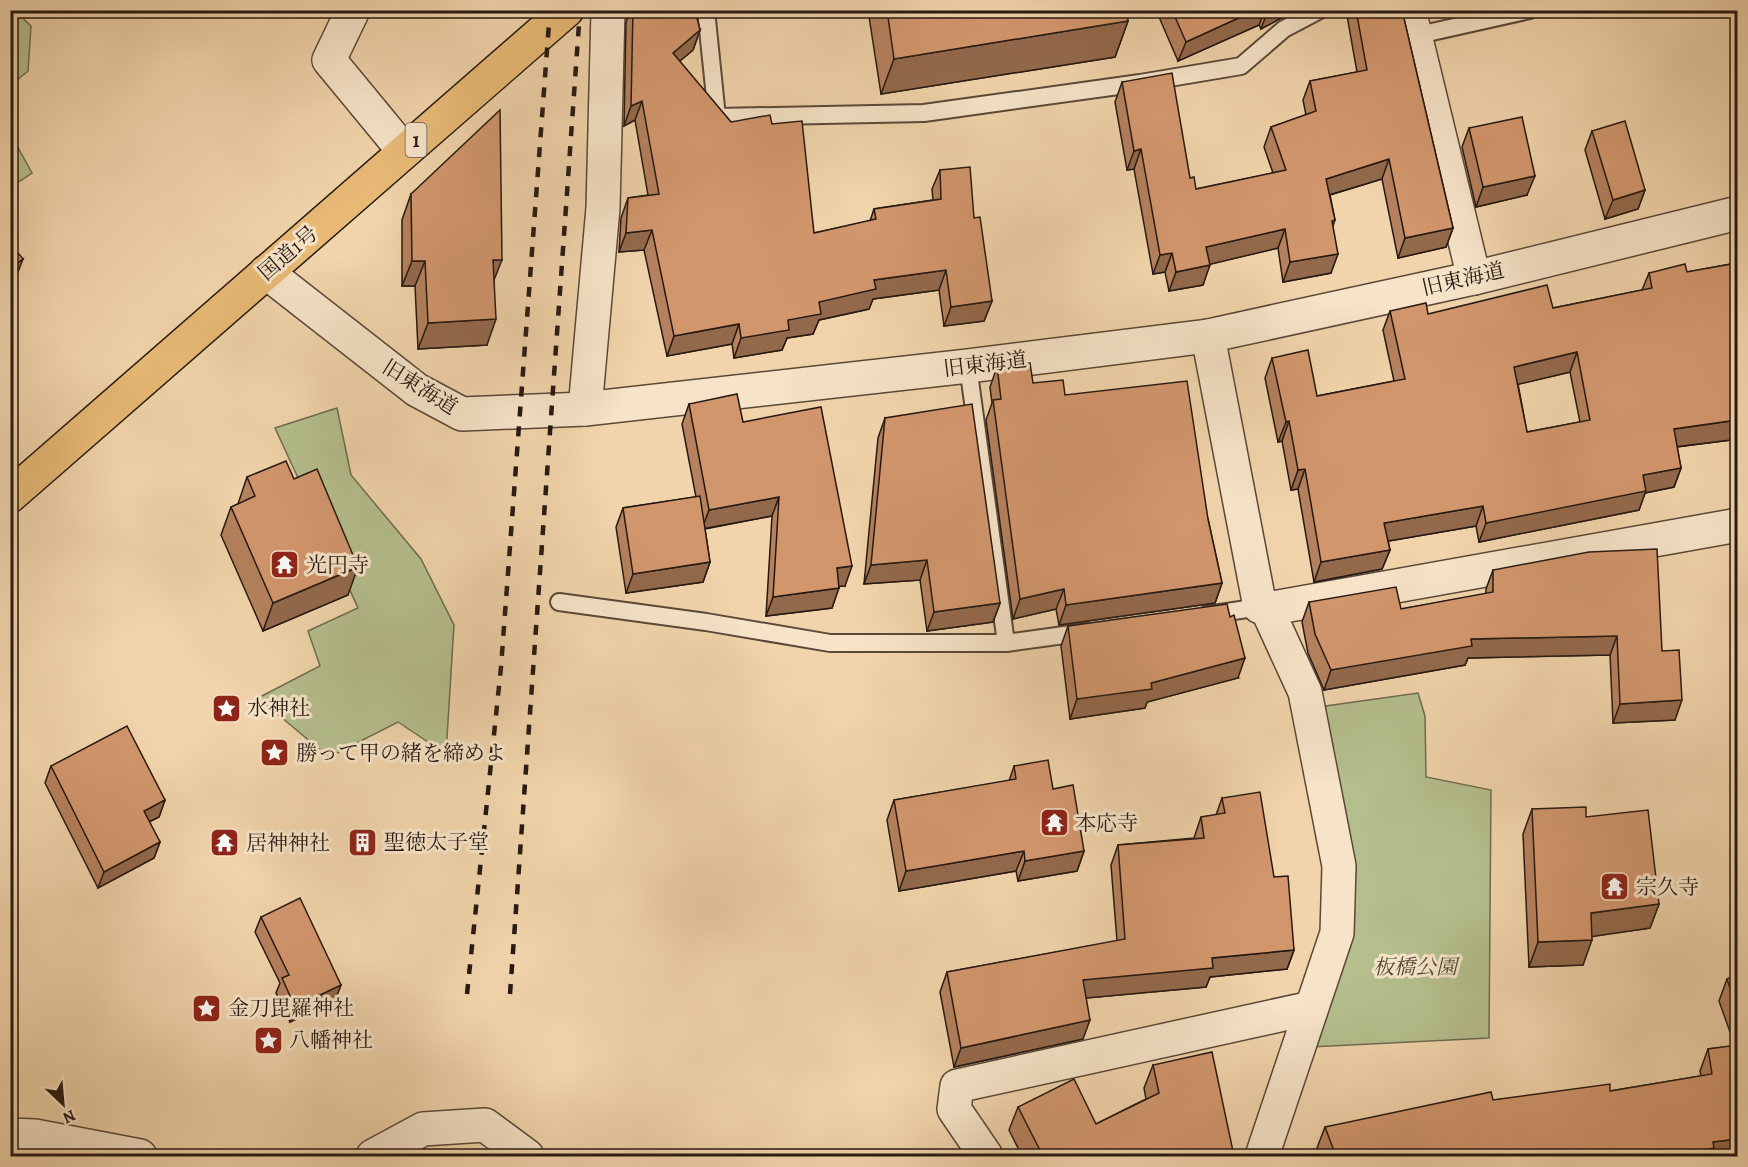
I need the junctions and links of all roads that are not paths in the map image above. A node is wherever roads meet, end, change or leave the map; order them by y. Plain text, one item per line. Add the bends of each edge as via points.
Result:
1 (353, 10) edge
2 (567, 10) edge
3 (608, 10) edge
4 (706, 10) edge
5 (1320, 10) edge
6 (1530, 10) edge
7 (1411, 23) edge
8 (404, 151) junction
9 (1737, 213) edge
10 (266, 272) junction
11 (1474, 278) junction
12 (1208, 336) junction
13 (968, 366) junction
14 (585, 409) junction
15 (10, 496) edge
16 (1737, 525) edge
17 (559, 602) dead end
18 (1263, 608) junction
19 (1192, 617) edge
20 (1100, 630) edge
21 (1006, 643) junction
22 (1311, 1008) junction
23 (10, 1135) edge
24 (140, 1156) edge
25 (373, 1156) edge
26 (527, 1156) edge
27 (986, 1156) edge
28 (1262, 1156) edge

1 - 8 street via 329,60
2 - 8 highway, 国道1号 / 1
3 - 14 street via 603,208
4 - 5 lane via 717,117 924,113 1241,66 1284,29
6 - 7 lane
7 - 11 street
8 - 10 highway, 国道1号 / 1
9 - 11 street, 旧東海道
10 - 14 street, 旧東海道 via 417,390 462,414
10 - 15 highway, 国道1号 / 1
11 - 12 street, 旧東海道
12 - 13 street, 旧東海道
12 - 18 street
13 - 14 street, 旧東海道
13 - 21 lane
16 - 18 street
17 - 21 lane via 830,643
18 - 19 lane
18 - 22 street via 1305,692 1339,866 1336,933
20 - 21 lane
22 - 27 street via 957,1086 954,1109
22 - 28 street
23 - 24 street
25 - 26 street via 423,1129 485,1125

